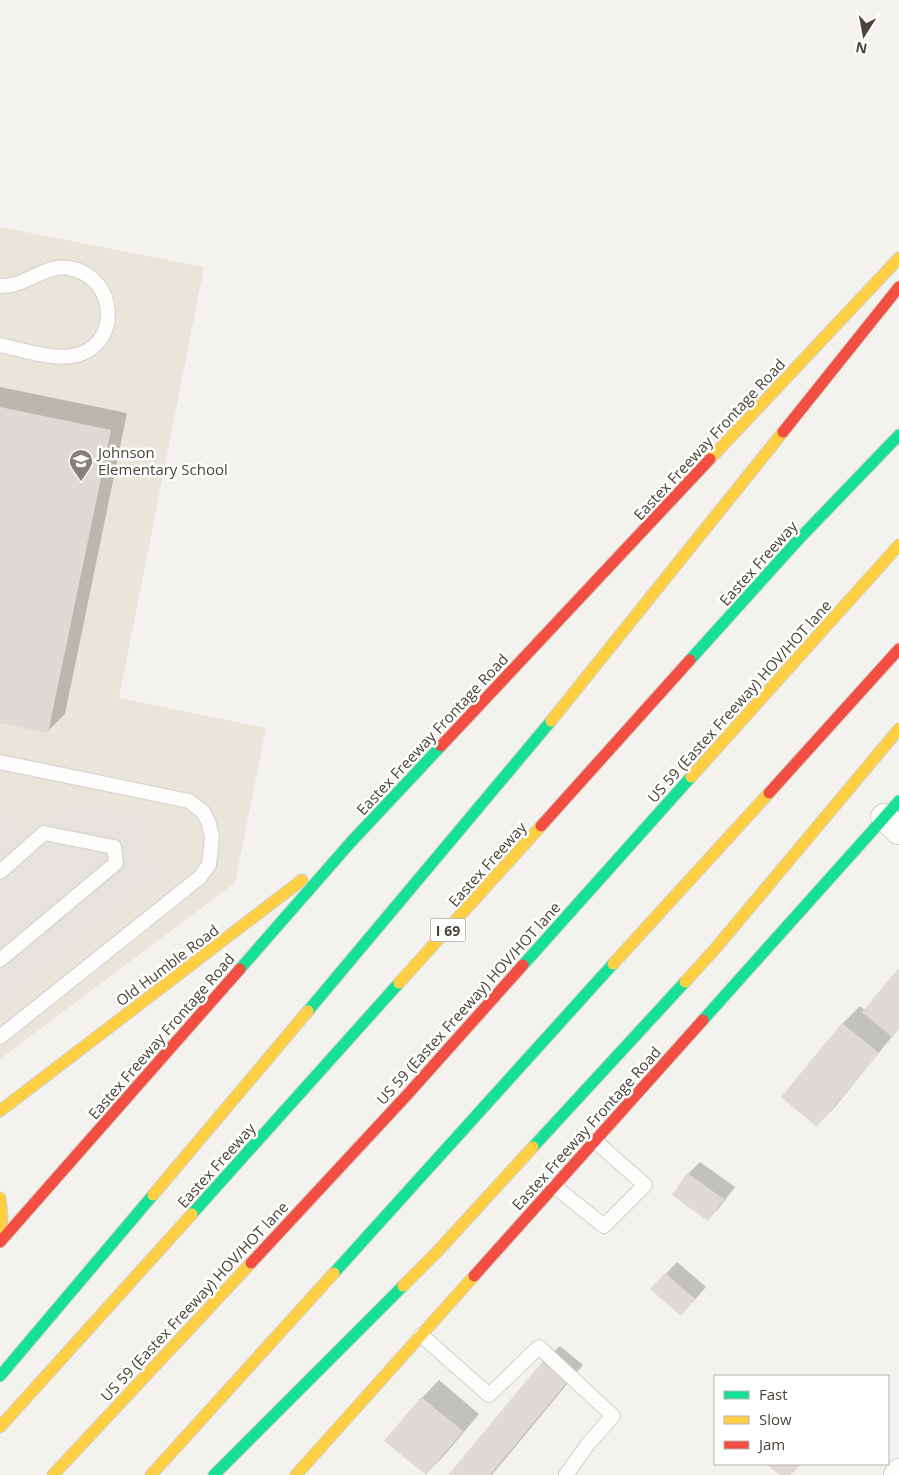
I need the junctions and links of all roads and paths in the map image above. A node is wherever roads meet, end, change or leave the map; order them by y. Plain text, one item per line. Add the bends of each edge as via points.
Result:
1 (899, 258) edge
2 (0, 286) edge
3 (899, 287) edge
4 (0, 345) edge
5 (899, 435) edge
6 (899, 545) edge
7 (899, 649) edge
8 (899, 729) edge
9 (0, 762) edge
10 (894, 816) edge
11 (351, 842) junction
12 (0, 872) edge
13 (0, 960) edge
14 (0, 1037) edge
15 (0, 1111) edge
16 (595, 1141) junction
17 (554, 1186) junction
18 (0, 1198) edge
19 (0, 1237) edge
20 (0, 1242) edge
21 (421, 1335) junction
22 (0, 1376) edge
23 (0, 1427) edge
24 (53, 1475) edge
25 (151, 1475) edge
26 (214, 1475) edge
27 (296, 1475) edge
28 (566, 1475) edge

1 - 11 main road, Eastex Freeway Frontage Road
2 - 4 lane via 19,284 55,268 80,271 90,276 105,294 108,318 100,339 83,353 72,356 60,357
3 - 22 main road via 521,759
5 - 23 main road, Eastex Freeway / I 69 via 799,539
6 - 24 main road, US 59 (Eastex Freeway) HOV/HOT lane via 407,1094
7 - 25 main road
8 - 26 main road via 714,949 438,1252
9 - 14 lane via 189,802 202,812 212,836 209,865 200,878
10 - 16 main road, Eastex Freeway Frontage Road
11 - 15 main road, Old Humble Road
11 - 20 main road, Eastex Freeway Frontage Road
12 - 13 lane via 44,833 114,847 116,862
16 - 17 main road, Eastex Freeway Frontage Road
16 - 17 lane via 645,1185 604,1226
17 - 21 main road, Eastex Freeway Frontage Road
18 - 19 main road
21 - 27 main road, Eastex Freeway Frontage Road
21 - 28 lane via 489,1395 539,1347 614,1416

